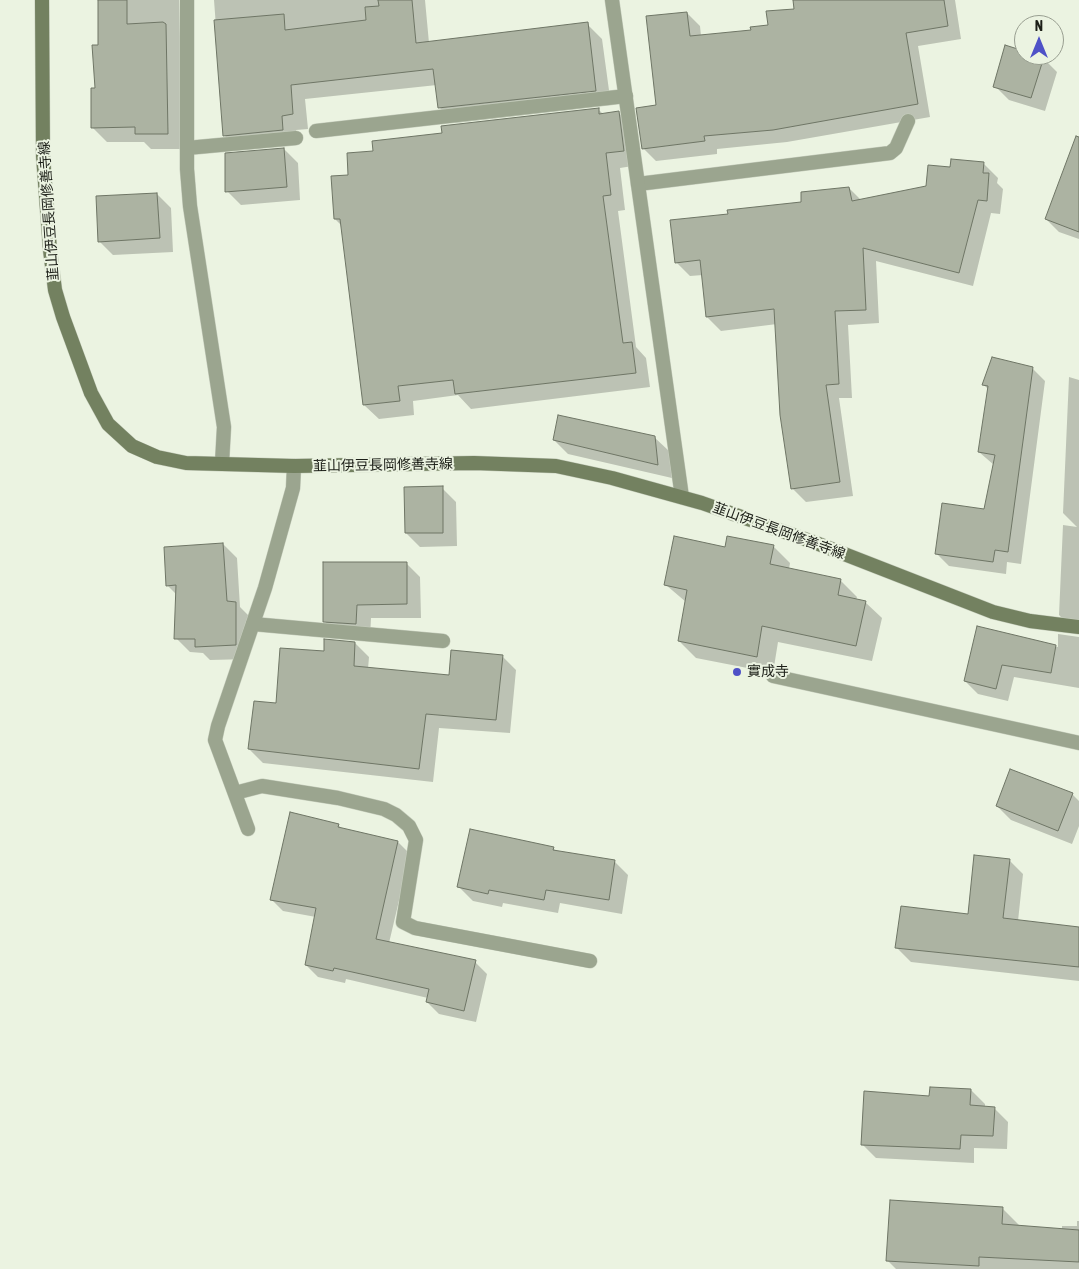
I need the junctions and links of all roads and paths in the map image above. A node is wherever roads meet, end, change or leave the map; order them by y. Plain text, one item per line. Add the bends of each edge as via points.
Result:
1 (42, 0) edge
2 (187, 0) edge
3 (612, 0) edge
4 (626, 96) junction
5 (908, 120) dead end
6 (316, 132) dead end
7 (296, 138) dead end
8 (187, 148) junction
9 (638, 184) junction
10 (222, 463) junction
11 (294, 466) junction
12 (682, 497) junction
13 (253, 624) junction
14 (1079, 627) edge
15 (443, 641) dead end
16 (773, 676) dead end
17 (1079, 742) edge
18 (235, 793) junction
19 (248, 829) dead end
20 (590, 961) dead end

1 - 10 main road, 韮山伊豆長岡修善寺線 via 43,156 50,250 55,290 91,393 108,424 132,446 158,457 186,463
2 - 8 street
3 - 4 street
4 - 6 street
4 - 9 street
5 - 9 street via 896,148 890,153
7 - 8 street
8 - 10 street via 190,206 224,427
9 - 12 street
10 - 11 main road, 韮山伊豆長岡修善寺線
11 - 12 main road, 韮山伊豆長岡修善寺線 via 474,463 556,466
11 - 13 street via 293,488
12 - 14 main road, 韮山伊豆長岡修善寺線 via 816,543 993,612 1030,621
13 - 15 street
13 - 18 street via 215,740
16 - 17 street
18 - 19 street
18 - 20 street via 262,786 384,809 410,826 416,840 403,922 415,928

